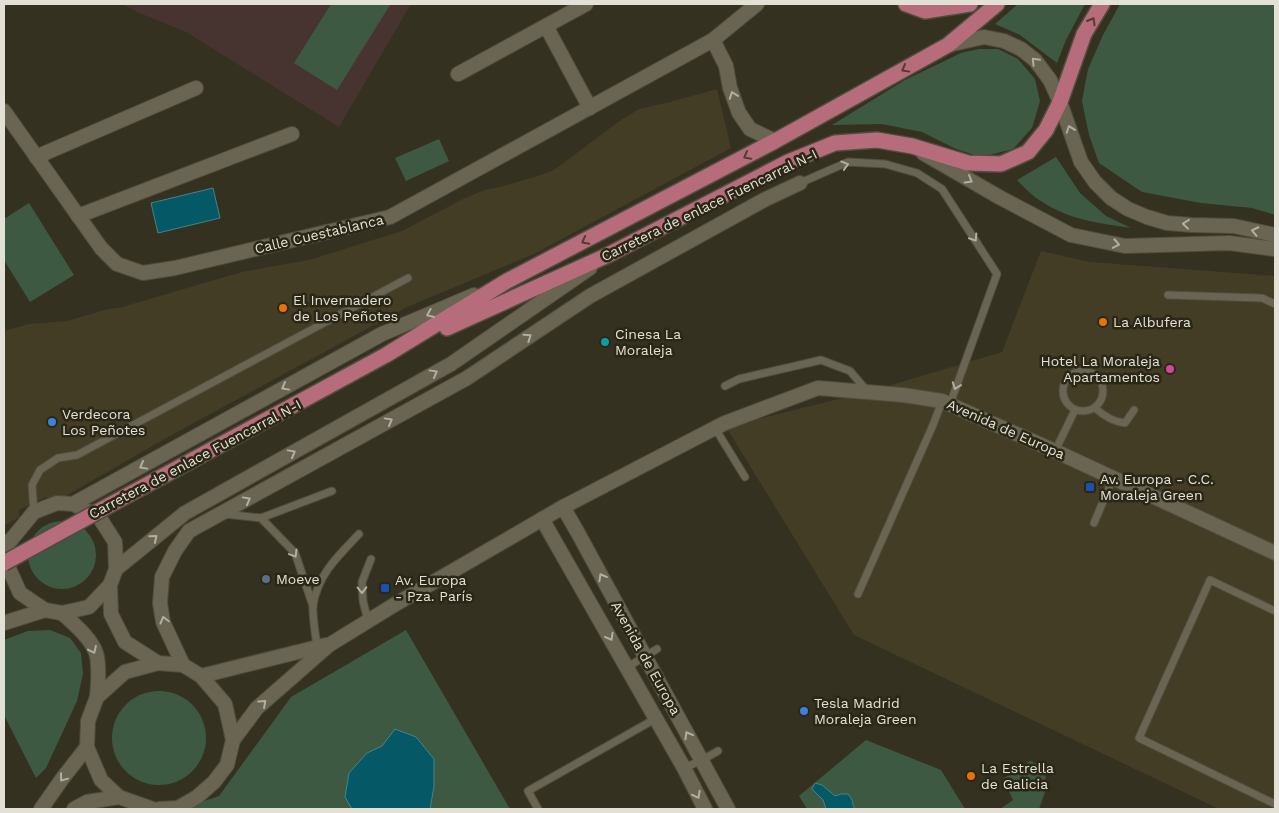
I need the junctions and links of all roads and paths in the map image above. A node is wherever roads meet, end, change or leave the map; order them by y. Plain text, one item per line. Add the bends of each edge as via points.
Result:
1 (586, 4) edge
2 (757, 4) edge
3 (906, 4) edge
4 (970, 4) edge
5 (997, 4) edge
6 (1102, 4) edge
7 (546, 26) junction
8 (713, 40) junction
9 (948, 45) junction
10 (458, 74) dead end
11 (196, 88) dead end
12 (1060, 102) junction
13 (590, 108) junction
14 (4, 112) edge
15 (292, 134) dead end
16 (775, 141) junction
17 (912, 146) junction
18 (36, 157) junction
19 (800, 183) joint
20 (78, 216) junction
21 (1275, 235) edge
22 (1275, 249) edge
23 (608, 255) junction
24 (408, 278) dead end
25 (507, 282) junction
26 (1168, 295) dead end
27 (1275, 304) edge
28 (386, 355) junction
29 (725, 386) dead end
30 (867, 392) junction
31 (946, 402) junction
32 (1095, 408) junction
33 (1075, 410) junction
34 (1134, 410) dead end
35 (715, 428) junction
36 (1055, 451) junction
37 (745, 476) dead end
38 (1113, 478) junction
39 (332, 491) dead end
40 (73, 504) junction
41 (563, 507) junction
42 (34, 512) junction
43 (222, 514) junction
44 (261, 518) junction
45 (542, 519) junction
46 (1094, 523) dead end
47 (359, 534) dead end
48 (7, 542) edge
49 (1275, 553) edge
50 (371, 559) dead end
51 (4, 563) edge
52 (116, 569) junction
53 (110, 585) junction
54 (858, 594) dead end
55 (313, 606) junction
56 (45, 610) junction
57 (1275, 611) edge
58 (62, 613) junction
59 (368, 621) junction
60 (4, 623) edge
61 (323, 646) junction
62 (651, 653) junction
63 (158, 663) junction
64 (183, 665) junction
65 (626, 668) junction
66 (201, 676) junction
67 (97, 697) junction
68 (655, 719) junction
69 (233, 740) junction
70 (87, 747) junction
71 (718, 751) dead end
72 (702, 760) junction
73 (684, 768) junction
74 (119, 797) junction
75 (1275, 804) edge
76 (41, 809) edge
77 (74, 809) edge
78 (153, 809) edge
79 (159, 809) edge
80 (538, 809) edge
81 (705, 809) edge
82 (728, 809) edge

1 - 7 street
2 - 8 street, Calle Cuestablanca
3 - 4 main road via 925,11
5 - 9 main road, Carretera de enlace Fuencarral N-I
12 -> 6 main road, Carretera de enlace Fuencarral N-I via 1084,34
7 - 10 street
7 - 13 street
8 - 13 street, Calle Cuestablanca
16 -> 8 street via 750,129 740,113 726,66
12 -> 9 street via 1050,80 1035,60 1021,49 984,37
9 -> 16 main road, Carretera de enlace Fuencarral N-I
11 - 18 street
12 - 17 main road, Carretera de enlace Fuencarral N-I via 1046,130 1028,152 1000,164 968,163
21 -> 12 street via 1234,226 1167,222 1128,209 1111,198 1081,162
13 - 20 street, Calle Cuestablanca via 390,217 175,268 143,274 117,264
14 - 18 street, Calle Cuestablanca
15 - 20 street
16 -> 25 main road, Carretera de enlace Fuencarral N-I
17 -> 22 street via 1071,235 1125,246 1229,243
17 - 23 main road, Carretera de enlace Fuencarral N-I via 877,140 835,143 788,162
18 - 20 street, Calle Cuestablanca
19 -> 31 lane via 848,162 885,164 916,173 942,189 997,274
43 -> 19 street via 467,378 590,296
23 - 28 main road, Carretera de enlace Fuencarral N-I
52 -> 23 street via 185,513 450,364
24 - 42 lane via 78,456 58,458 40,470 32,485
25 - 28 main road, Carretera de enlace Fuencarral N-I
25 -> 40 street via 382,334
26 - 27 lane via 1262,298
28 - 51 main road, Carretera de enlace Fuencarral N-I, bridge
29 - 30 lane via 739,379 821,360 850,371
30 - 31 street, Avenida de Europa
30 - 35 street, Avenida de Europa via 818,388
31 - 36 street, Avenida de Europa
31 - 54 lane
32 - 33 lane
32 - 33 lane via 1102,397 1102,384 1094,374 1081,371 1069,376 1063,388 1065,401
32 - 34 lane via 1104,417 1118,423 1125,423
33 - 36 lane
35 - 37 lane
35 - 41 street, Avenida de Europa
36 - 38 street, Avenida de Europa
38 - 46 lane
38 - 49 street, Avenida de Europa
39 - 44 lane
40 - 42 street via 57,503
40 - 52 street via 99,517 115,542
41 - 45 street, Avenida de Europa
62 -> 41 street, Avenida de Europa
42 - 48 street
43 - 44 lane
64 -> 43 street via 163,622 160,603 162,577 189,531
44 -> 55 lane via 295,553
45 - 59 street, Avenida de Europa
45 -> 65 street, Avenida de Europa
47 - 55 lane via 332,562 319,585
48 - 56 street via 8,569 20,593
50 -> 59 lane via 362,582
52 - 53 street
53 - 58 street via 89,607
53 - 63 street via 111,614 126,642
55 - 61 lane
56 - 58 street
56 - 60 street
57 - 75 lane via 1210,580 1140,738
58 -> 67 street via 84,634 96,653
59 - 61 street, Avenida de Europa
61 - 66 street, Avenida de Europa
69 -> 61 street, Avenida de Europa via 257,708
62 - 65 lane
72 -> 62 street, Avenida de Europa
63 - 64 street
63 - 67 street via 125,672
64 - 66 street
65 - 68 street, Avenida de Europa
66 - 69 street via 225,704
67 - 70 street via 88,721
68 - 73 street, Avenida de Europa
68 - 80 lane via 528,791
69 - 79 street via 227,765 214,782 178,808
70 - 74 street via 101,780
70 -> 76 street
71 - 72 lane
72 - 73 lane
72 - 82 street, Avenida de Europa
73 -> 81 street, Avenida de Europa
74 - 77 street via 87,802
74 - 78 street

